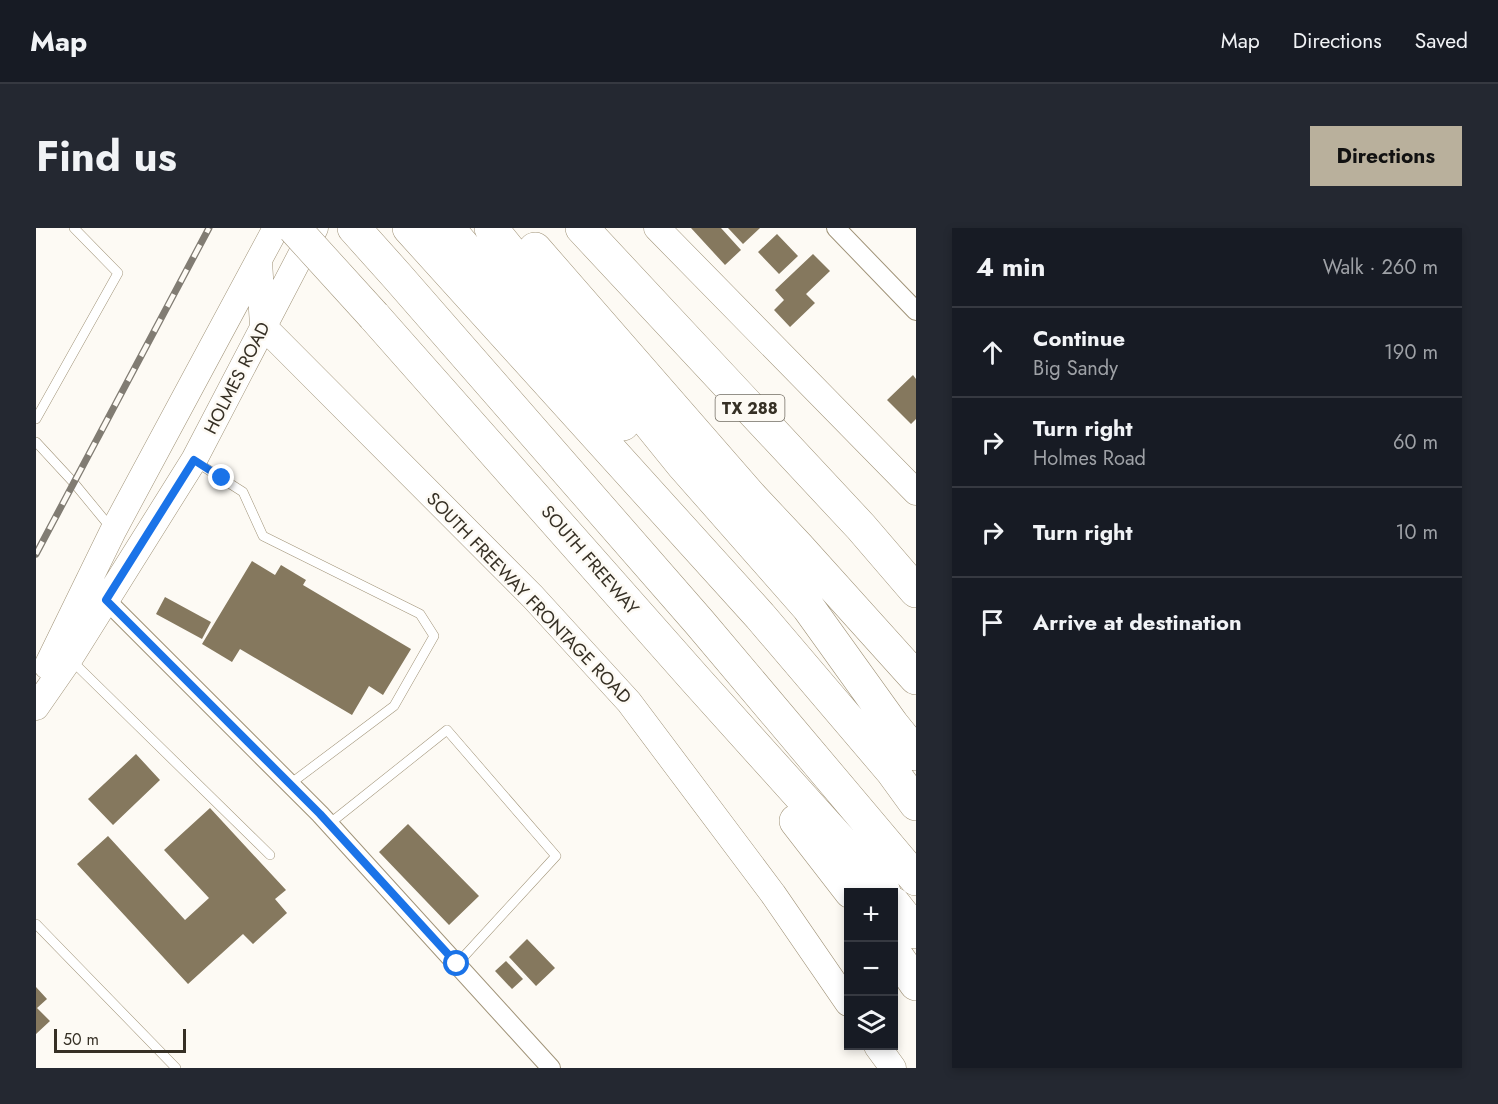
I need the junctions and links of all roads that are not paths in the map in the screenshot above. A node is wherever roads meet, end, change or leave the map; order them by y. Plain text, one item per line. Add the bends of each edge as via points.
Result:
1 (74, 228) edge
2 (276, 228) edge
3 (294, 228) edge
4 (315, 228) edge
5 (354, 228) edge
6 (409, 228) edge
7 (448, 228) edge
8 (491, 228) edge
9 (517, 228) edge
10 (582, 228) edge
11 (657, 228) edge
12 (836, 228) edge
13 (259, 261) junction
14 (398, 276) junction
15 (916, 311) edge
16 (263, 326) junction
17 (36, 418) edge
18 (36, 442) edge
19 (194, 460) junction
20 (916, 492) edge
21 (861, 527) junction
22 (113, 531) junction
23 (916, 577) edge
24 (916, 591) edge
25 (106, 600) junction
26 (70, 658) junction
27 (916, 678) edge
28 (696, 680) junction
29 (36, 690) edge
30 (36, 706) edge
31 (892, 723) junction
32 (904, 763) edge
33 (290, 784) junction
34 (916, 804) edge
35 (329, 824) junction
36 (270, 855) dead end
37 (916, 879) edge
38 (848, 888) edge
39 (881, 888) edge
40 (898, 909) edge
41 (36, 924) edge
42 (916, 932) edge
43 (898, 958) edge
44 (457, 964) junction
45 (916, 984) edge
46 (844, 997) edge
47 (881, 1050) edge
48 (176, 1068) edge
49 (550, 1068) edge
50 (893, 1068) edge

1 - 17 lane via 118,273
2 - 13 main road, HOLMES ROAD
3 - 28 highway, SOUTH FREEWAY, bridge
4 - 16 main road, HOLMES ROAD
5 - 14 highway
6 - 32 highway via 760,616
7 - 31 highway
8 - 31 highway via 683,465 808,607
9 - 27 highway via 752,498
10 - 21 highway, TX 288
11 - 20 main road
12 - 15 street
13 - 16 main road
13 - 22 main road, HOLMES ROAD
14 - 32 highway via 550,418 744,621
14 - 37 highway
16 - 19 main road, HOLMES ROAD
16 - 46 main road, SOUTH FREEWAY FRONTAGE ROAD via 533,597 629,702 773,894
18 - 22 lane
19 - 25 main road, HOLMES ROAD
19 - 33 lane via 243,492 262,536 420,614 434,636 394,706
21 - 23 highway
21 - 24 highway, TX 288
22 - 29 main road, HOLMES ROAD
25 - 26 main road, HOLMES ROAD
25 - 33 street
26 - 30 main road, HOLMES ROAD
26 - 36 lane
28 - 38 highway via 765,780
28 - 39 highway, SOUTH FREEWAY
31 - 32 highway
32 - 34 highway
33 - 35 street
35 - 44 street
35 - 44 lane via 447,730 556,856
40 - 42 highway
41 - 48 lane
43 - 45 highway
44 - 49 street
47 - 50 main road

